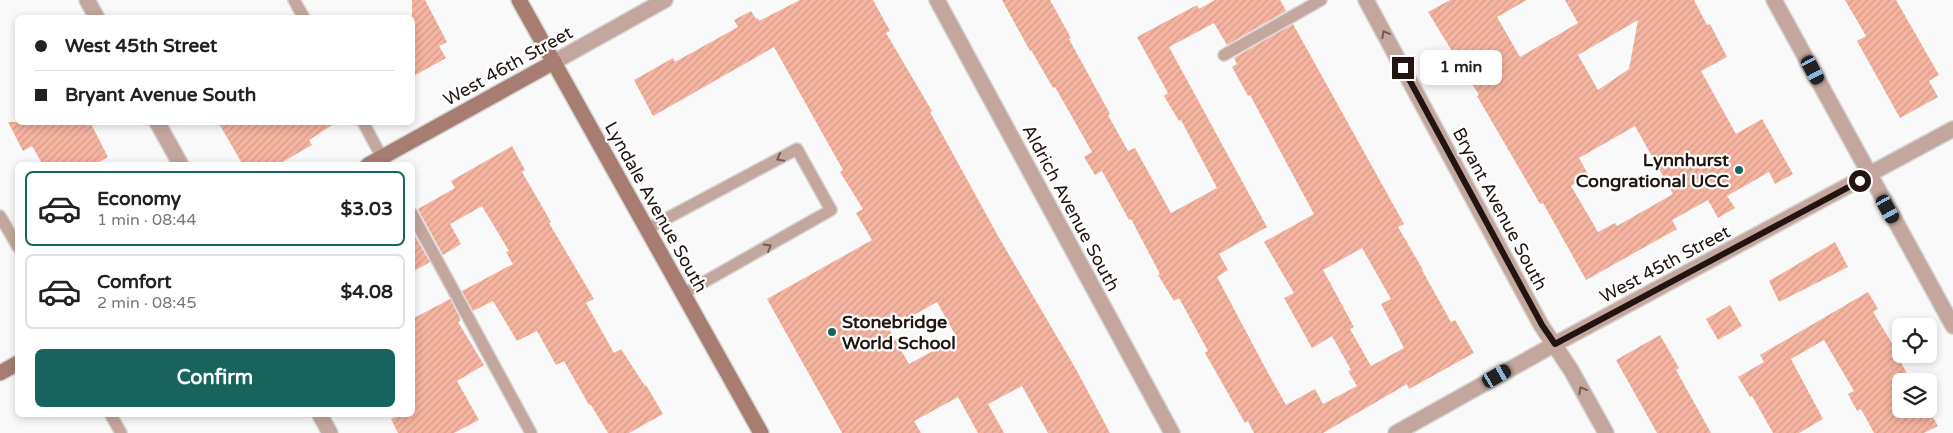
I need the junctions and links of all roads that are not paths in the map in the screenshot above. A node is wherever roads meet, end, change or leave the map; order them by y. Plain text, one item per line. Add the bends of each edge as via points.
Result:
1 (87, 0) edge
2 (294, 0) edge
3 (519, 0) edge
4 (665, 0) edge
5 (937, 0) edge
6 (1321, 0) edge
7 (1366, 0) edge
8 (1774, 0) edge
9 (95, 15) edge
10 (302, 15) edge
11 (1224, 55) dead end
12 (554, 62) junction
13 (159, 125) edge
14 (365, 125) edge
15 (1953, 129) edge
16 (384, 161) edge
17 (179, 162) edge
18 (1870, 175) junction
19 (0, 216) edge
20 (415, 220) edge
21 (647, 229) junction
22 (15, 242) edge
23 (683, 294) junction
24 (1953, 326) edge
25 (1555, 344) junction
26 (15, 365) edge
27 (0, 373) edge
28 (112, 417) edge
29 (321, 417) edge
30 (120, 433) edge
31 (330, 433) edge
32 (531, 433) edge
33 (761, 433) edge
34 (1172, 433) edge
35 (1396, 433) edge
36 (1606, 433) edge

1 - 9 street
2 - 10 lane
3 - 12 main road, Lyndale Avenue South
4 - 12 street, West 46th Street
5 - 34 street, Aldrich Avenue South
6 - 11 lane
25 -> 7 street, Bryant Avenue South
8 - 18 street
12 - 16 main road, West 46th Street
12 - 21 main road, Lyndale Avenue South
13 - 17 street
14 - 16 lane
15 - 18 street, West 45th Street
18 - 24 street
18 - 25 street, West 45th Street
19 - 22 lane
20 - 32 lane
21 - 23 main road, Lyndale Avenue South
23 -> 21 lane via 831,210 797,149
23 - 33 main road, Lyndale Avenue South
25 - 35 street, West 45th Street
36 -> 25 street, Bryant Avenue South
26 - 27 main road
28 - 30 lane
29 - 31 street

